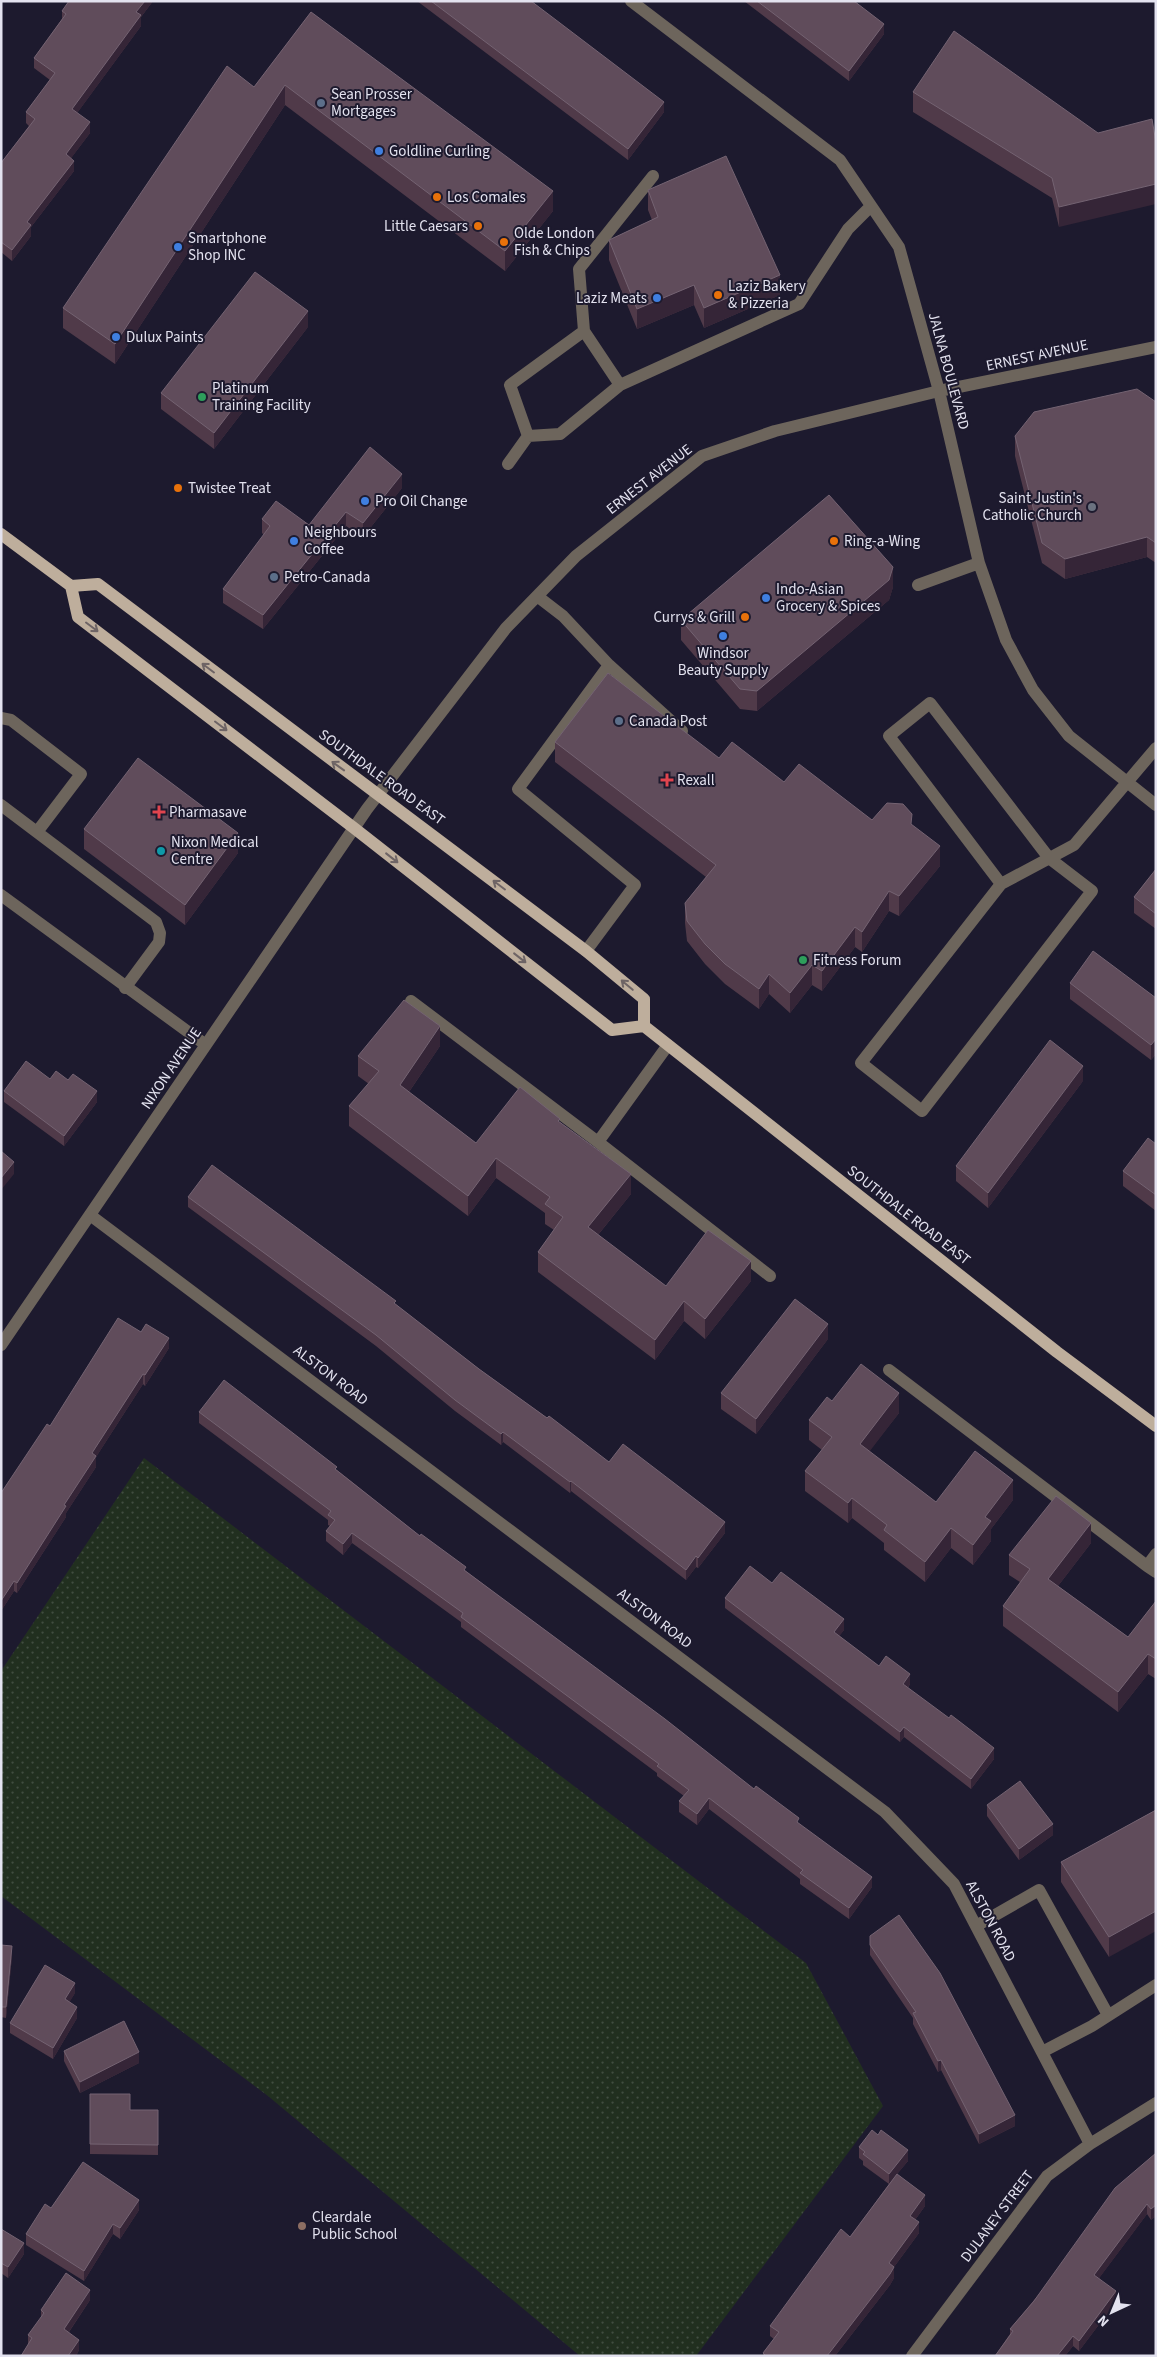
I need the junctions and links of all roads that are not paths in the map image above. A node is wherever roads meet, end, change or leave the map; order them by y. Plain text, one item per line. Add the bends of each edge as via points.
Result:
1 (631, 1) edge
2 (653, 176) dead end
3 (871, 206) junction
4 (584, 331) junction
5 (1156, 347) edge
6 (620, 385) junction
7 (939, 392) junction
8 (528, 436) junction
9 (508, 464) dead end
10 (1, 534) edge
11 (979, 563) junction
12 (918, 585) dead end
13 (71, 586) junction
14 (537, 596) junction
15 (609, 666) junction
16 (1, 718) edge
17 (691, 739) edge
18 (1156, 748) edge
19 (1127, 782) junction
20 (378, 794) junction
21 (1156, 804) edge
22 (1, 805) edge
23 (367, 808) joint
24 (354, 828) junction
25 (37, 832) junction
26 (1049, 858) junction
27 (1001, 884) junction
28 (1, 895) edge
29 (586, 951) junction
30 (125, 988) junction
31 (411, 1001) dead end
32 (644, 1026) junction
33 (206, 1045) junction
34 (668, 1046) junction
35 (598, 1142) junction
36 (90, 1215) junction
37 (770, 1276) dead end
38 (3, 1340) edge
39 (889, 1370) dead end
40 (1156, 1426) edge
41 (1156, 1554) edge
42 (1152, 1569) edge
43 (976, 1926) junction
44 (1156, 1985) edge
45 (1108, 2015) junction
46 (1042, 2052) junction
47 (1156, 2103) edge
48 (1090, 2144) junction
49 (912, 2356) edge

1 - 3 street, JALNA BOULEVARD via 840,160
2 - 4 street via 579,269
3 - 6 street via 848,229 799,304
3 - 7 street, JALNA BOULEVARD via 899,247
4 - 6 street
4 - 8 street via 510,385
5 - 7 street, ERNEST AVENUE
6 - 8 street via 560,434
7 - 11 street, JALNA BOULEVARD
7 - 14 street, ERNEST AVENUE via 775,431 702,456 576,556
8 - 9 street
10 - 13 main road
11 - 12 street
11 - 19 street, JALNA BOULEVARD via 1006,640 1033,690 1069,736
20 -> 13 main road, SOUTHDALE ROAD EAST via 98,584
13 -> 24 main road via 78,617
14 - 15 street via 563,616
14 - 20 street, ERNEST AVENUE via 506,628
15 - 17 street
15 - 29 street via 518,789 635,885
16 - 25 street via 11,720 81,774
18 - 19 street
19 - 21 street, JALNA BOULEVARD
19 - 26 street via 1074,845
20 - 23 street, ERNEST AVENUE
29 -> 20 main road, SOUTHDALE ROAD EAST
22 - 25 street
23 - 24 street, NIXON AVENUE
24 -> 32 main road via 612,1030
24 - 33 street, NIXON AVENUE
25 - 30 street via 156,922 159,942
26 - 27 street
26 - 27 street via 930,703 889,736
26 - 27 street via 1092,891 922,1111 861,1063
28 - 30 street
32 -> 29 main road, SOUTHDALE ROAD EAST via 644,999
30 - 33 street
31 - 35 street
32 - 34 main road, SOUTHDALE ROAD EAST
33 - 36 street, NIXON AVENUE
34 - 35 street
34 - 40 main road, SOUTHDALE ROAD EAST
35 - 37 street
36 - 38 street, NIXON AVENUE
36 - 43 street, ALSTON ROAD via 885,1812 954,1884
39 - 42 street
41 - 42 street
43 - 45 street via 1039,1890
43 - 46 street, ALSTON ROAD
44 - 45 street
45 - 46 street
46 - 48 street, ALSTON ROAD
47 - 48 street, DULANEY STREET
48 - 49 street, DULANEY STREET via 1048,2176

